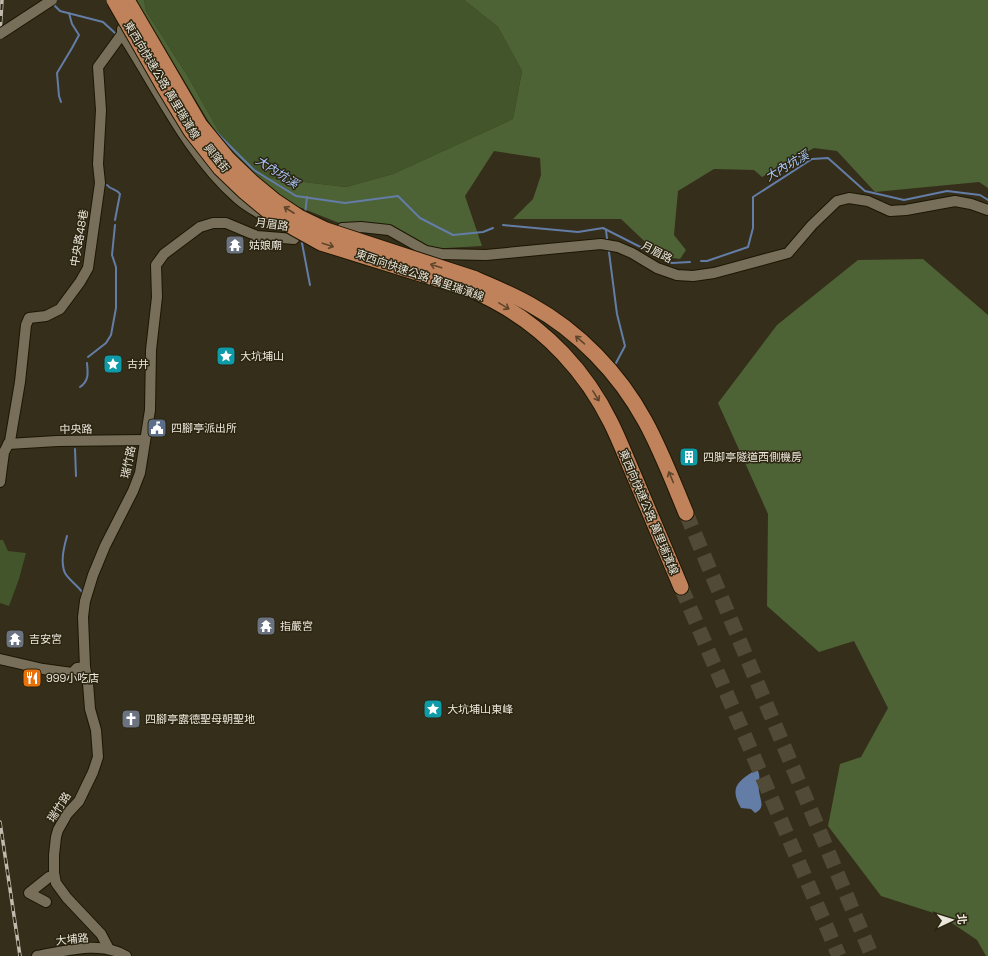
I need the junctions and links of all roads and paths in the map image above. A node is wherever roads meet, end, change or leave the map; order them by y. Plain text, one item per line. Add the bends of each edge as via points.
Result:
1 (52, 0) edge
2 (114, 0) edge
3 (120, 0) edge
4 (127, 0) edge
5 (0, 34) edge
6 (122, 34) junction
7 (988, 210) edge
8 (342, 228) dead end
9 (298, 238) joint
10 (164, 254) joint
11 (471, 283) junction
12 (145, 440) junction
13 (8, 444) junction
14 (0, 482) edge
15 (686, 513) tunnel mouth
16 (681, 587) tunnel mouth
17 (0, 659) edge
18 (85, 667) junction
19 (72, 673) junction
20 (88, 688) junction
21 (48, 877) dead end
22 (46, 902) dead end
23 (109, 949) junction
24 (37, 956) edge
25 (126, 956) edge

1 - 5 street, bridge
2 -> 11 highway, 東西向快速公路 萬里瑞濱線, bridge via 191,131 220,168 269,212 321,243
3 - 6 street, 興隆街
11 -> 4 highway, 東西向快速公路 萬里瑞濱線, bridge via 326,230 299,217 275,201 228,159 200,125
6 - 9 street, 興隆街 via 206,166 237,198
6 - 13 street, 中央路48巷 via 98,67 100,183 88,268 60,308 46,316 29,318
7 - 8 street, 月眉路 via 955,201 890,211 868,201 849,198 837,201 788,253 694,276 677,275 657,268 618,247 601,244 486,255 440,254 426,251 389,230
9 - 10 street, 月眉路 via 257,236 226,223 213,223 200,226
10 - 12 street, 瑞竹路 via 156,265 157,297 150,350 150,410
15 -> 11 highway, 東西向快速公路 萬里瑞濱線 via 644,419 626,390 607,367 587,346 551,318 518,298
11 -> 16 highway, 東西向快速公路 萬里瑞濱線 via 541,332 562,352 596,396 611,423
12 - 13 street, 中央路
12 - 18 street, 瑞竹路 via 140,473 134,491 105,546 85,601
13 - 14 street via 4,452
17 - 19 street
18 - 19 street via 77,668
18 - 20 street, 瑞竹路
19 - 20 street
20 - 23 street, 瑞竹路 via 98,757 79,801 67,814 56,838 54,873 56,883 101,934
21 - 22 street via 29,893
23 - 24 street, 大埔路 via 81,949
23 - 25 street

